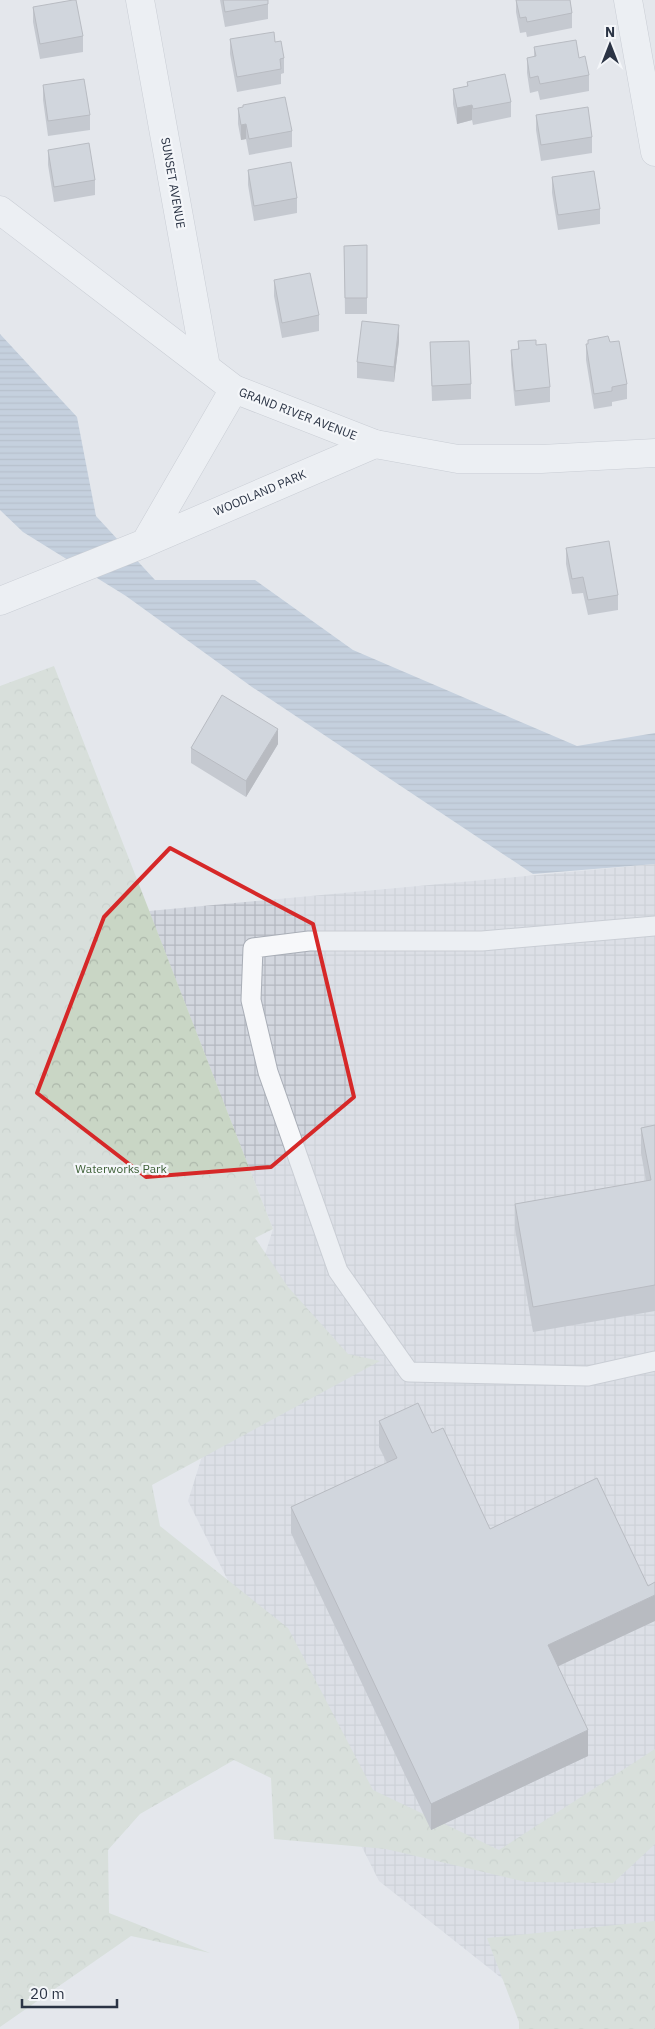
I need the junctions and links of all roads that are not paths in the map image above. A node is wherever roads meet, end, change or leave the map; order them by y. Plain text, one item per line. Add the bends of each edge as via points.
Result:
1 (140, 0) edge
2 (628, 0) edge
3 (655, 152) edge
4 (0, 210) edge
5 (206, 367) junction
6 (234, 389) junction
7 (375, 444) junction
8 (655, 453) edge
9 (145, 542) junction
10 (0, 601) edge
11 (655, 926) edge
12 (655, 1361) edge

1 - 5 street, SUNSET AVENUE
2 - 3 street
4 - 5 street, GRAND RIVER AVENUE
5 - 6 street, GRAND RIVER AVENUE
6 - 7 street, GRAND RIVER AVENUE
6 - 9 street
7 - 8 street, GRAND RIVER AVENUE via 458,459 541,459
7 - 9 street, WOODLAND PARK
9 - 10 street, WOODLAND PARK
11 - 12 lane via 482,941 309,941 253,948 251,1000 268,1072 338,1271 409,1372 588,1376

